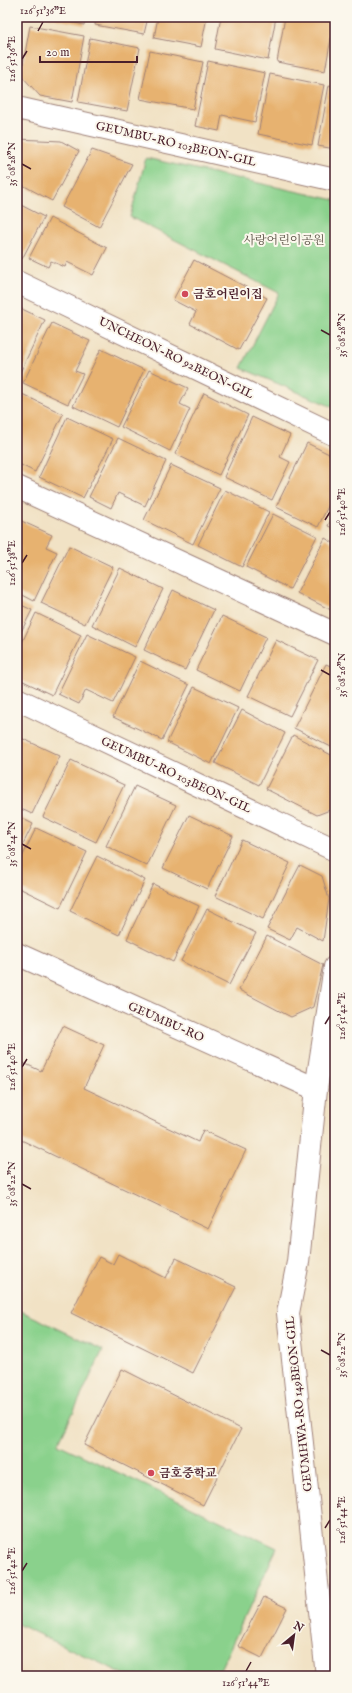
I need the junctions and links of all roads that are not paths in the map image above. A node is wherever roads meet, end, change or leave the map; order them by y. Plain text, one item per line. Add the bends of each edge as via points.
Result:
1 (17, 108) edge
2 (335, 180) edge
3 (17, 282) edge
4 (335, 435) edge
5 (17, 487) edge
6 (335, 634) edge
7 (17, 699) edge
8 (335, 850) edge
9 (17, 954) edge
10 (335, 967) edge
11 (316, 1089) junction
12 (327, 1676) edge

1 - 2 street, GEUMBU-RO 103BEON-GIL
3 - 4 street, UNCHEON-RO 92BEON-GIL
5 - 6 street
7 - 8 street, GEUMBU-RO 103BEON-GIL
9 - 11 street, GEUMBU-RO
10 - 11 street, GEUMHWA-RO 149BEON-GIL
11 - 12 street, GEUMHWA-RO 149BEON-GIL via 298,1262 288,1313

